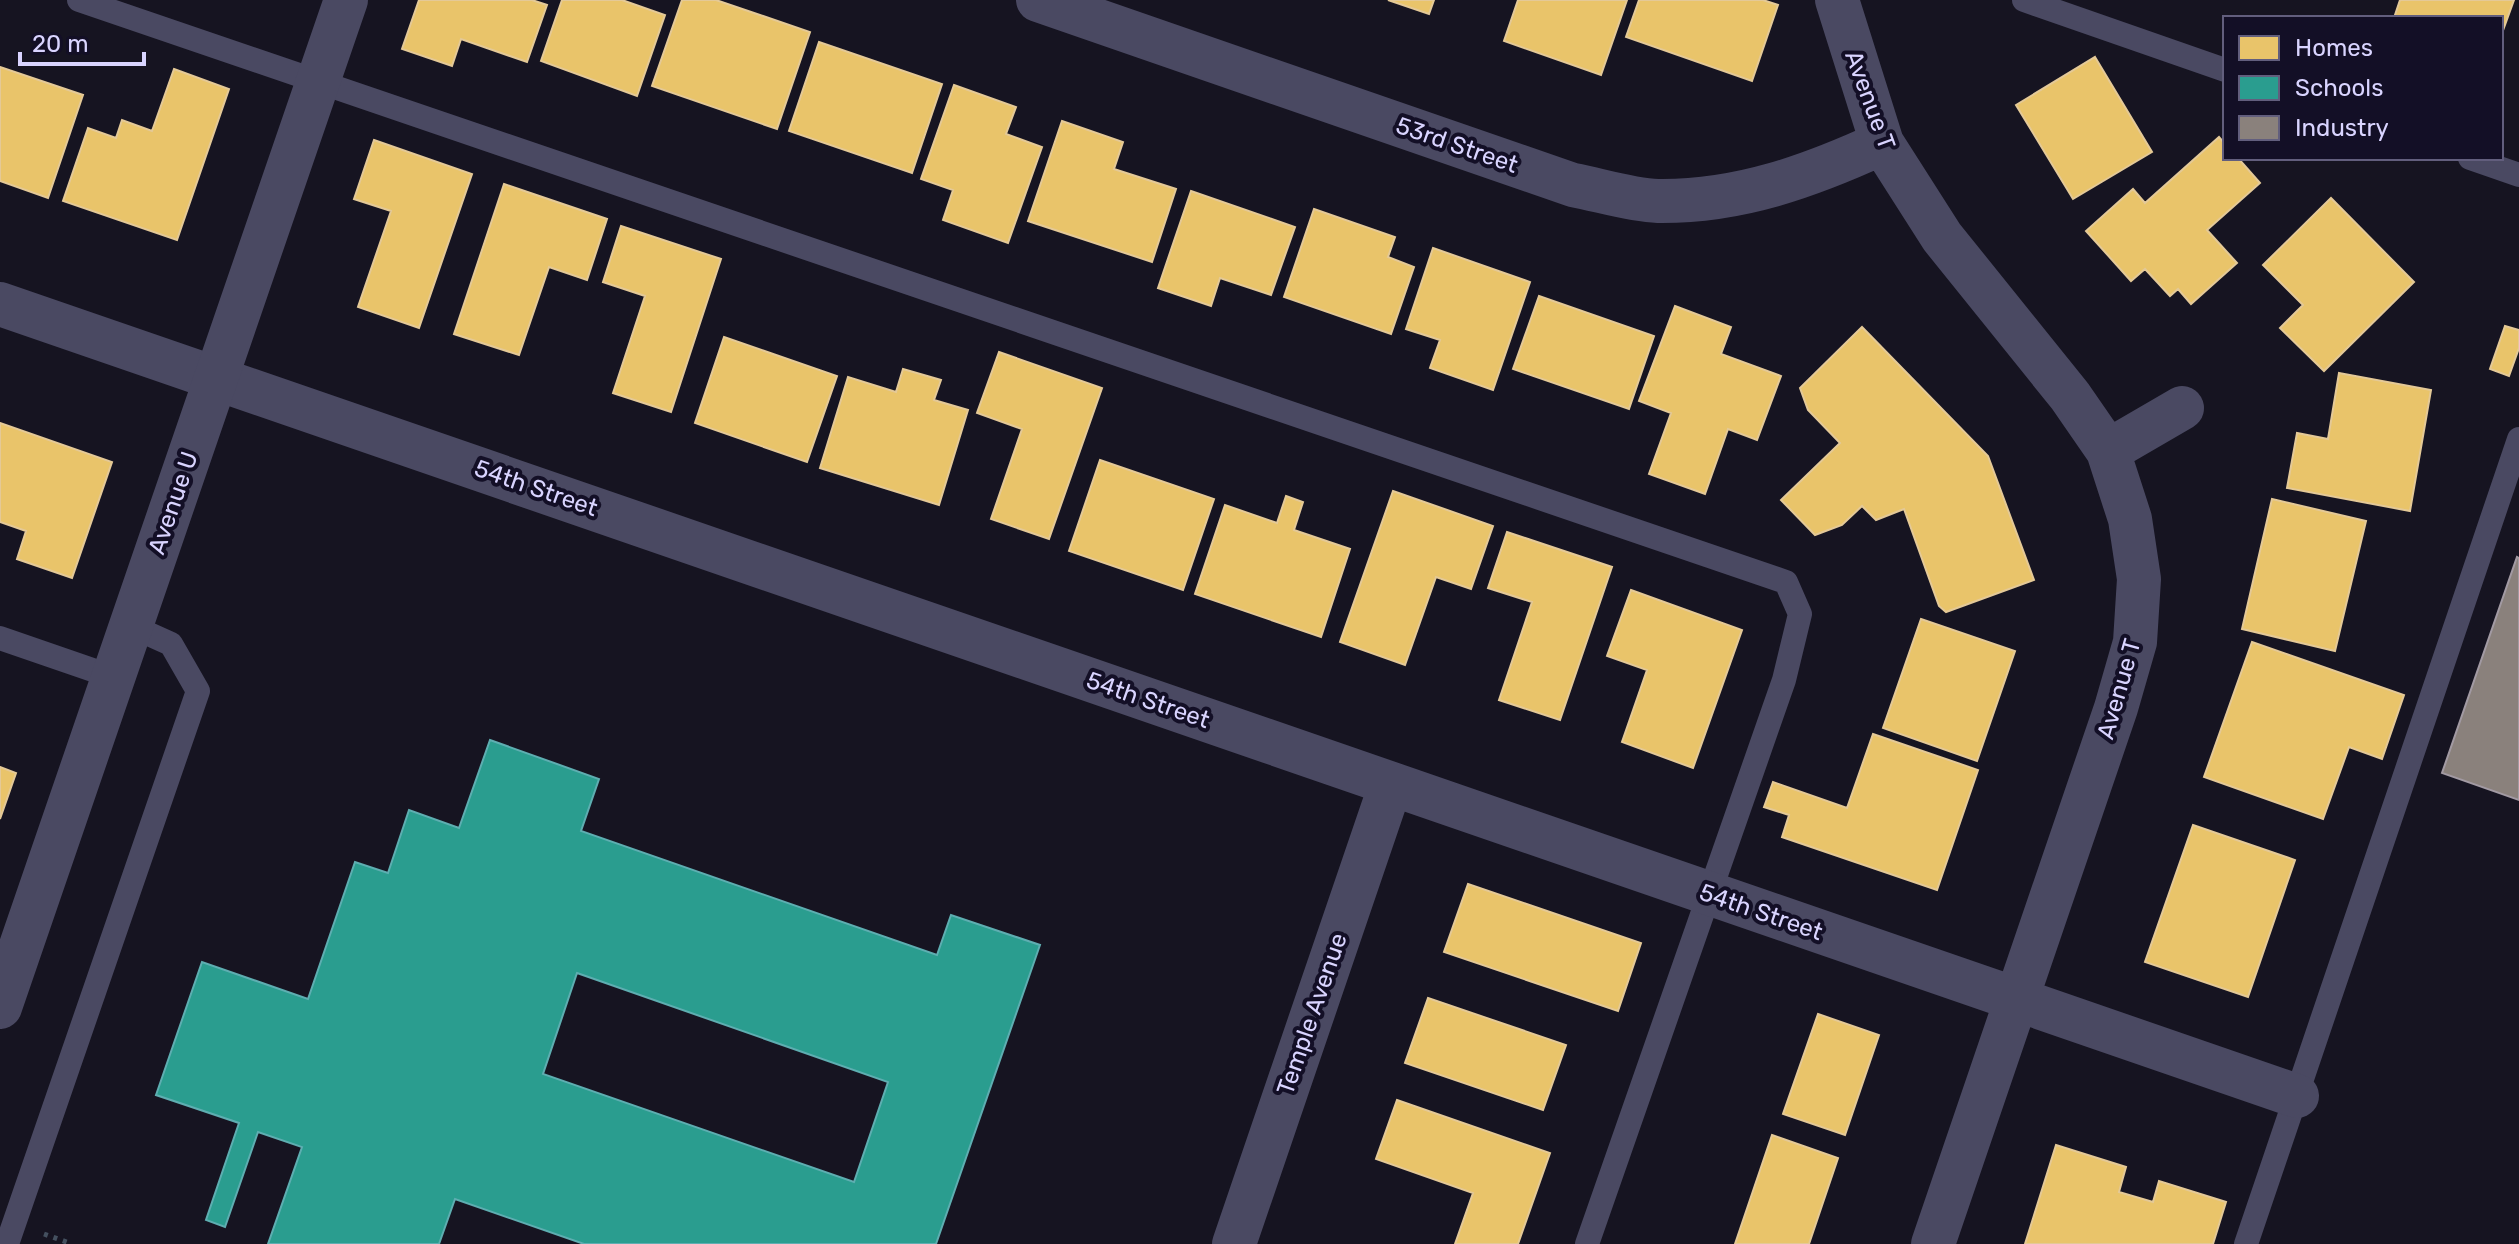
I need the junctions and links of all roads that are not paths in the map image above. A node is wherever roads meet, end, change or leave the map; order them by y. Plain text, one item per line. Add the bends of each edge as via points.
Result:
1 (79, 0) edge
2 (346, 0) edge
3 (1038, 0) edge
4 (1837, 0) edge
5 (2024, 0) edge
6 (2223, 69) edge
7 (318, 82) junction
8 (1882, 143) junction
9 (2476, 160) edge
10 (2519, 175) edge
11 (0, 304) edge
12 (216, 377) junction
13 (2182, 408) dead end
14 (2519, 439) edge
15 (2108, 451) junction
16 (131, 626) junction
17 (0, 638) edge
18 (113, 677) junction
19 (1391, 784) junction
20 (1708, 893) junction
21 (7, 964) edge
22 (2018, 1000) junction
23 (0, 1007) edge
24 (2297, 1096) junction
25 (8, 1218) edge
26 (7, 1244) edge
27 (1234, 1244) edge
28 (1587, 1244) edge
29 (1933, 1244) edge
30 (2246, 1244) edge

1 - 7 lane
2 - 7 street, Avenue U
3 - 8 street, 53rd Street via 1573,185 1655,201 1736,196 1814,174
4 - 8 street, Avenue T
5 - 6 lane
7 - 12 street, Avenue U
7 - 20 lane via 1786,582 1800,614 1784,680
8 - 15 street, Avenue T via 1942,237
9 - 10 lane
11 - 12 street, 54th Street
12 - 16 street, Avenue U
12 - 19 street, 54th Street
13 - 15 street
14 - 24 lane
15 - 22 street, Avenue T via 2130,519 2139,579 2135,642
16 - 18 street, Avenue U
16 - 25 lane via 171,644 198,691
17 - 18 lane
18 - 21 street, Avenue U
19 - 20 street, 54th Street
19 - 27 street, Temple Avenue
20 - 22 street, 54th Street
20 - 28 lane
21 - 23 street, Avenue U
22 - 24 street, 54th Street
22 - 29 street, Avenue T
24 - 30 lane
25 - 26 lane

